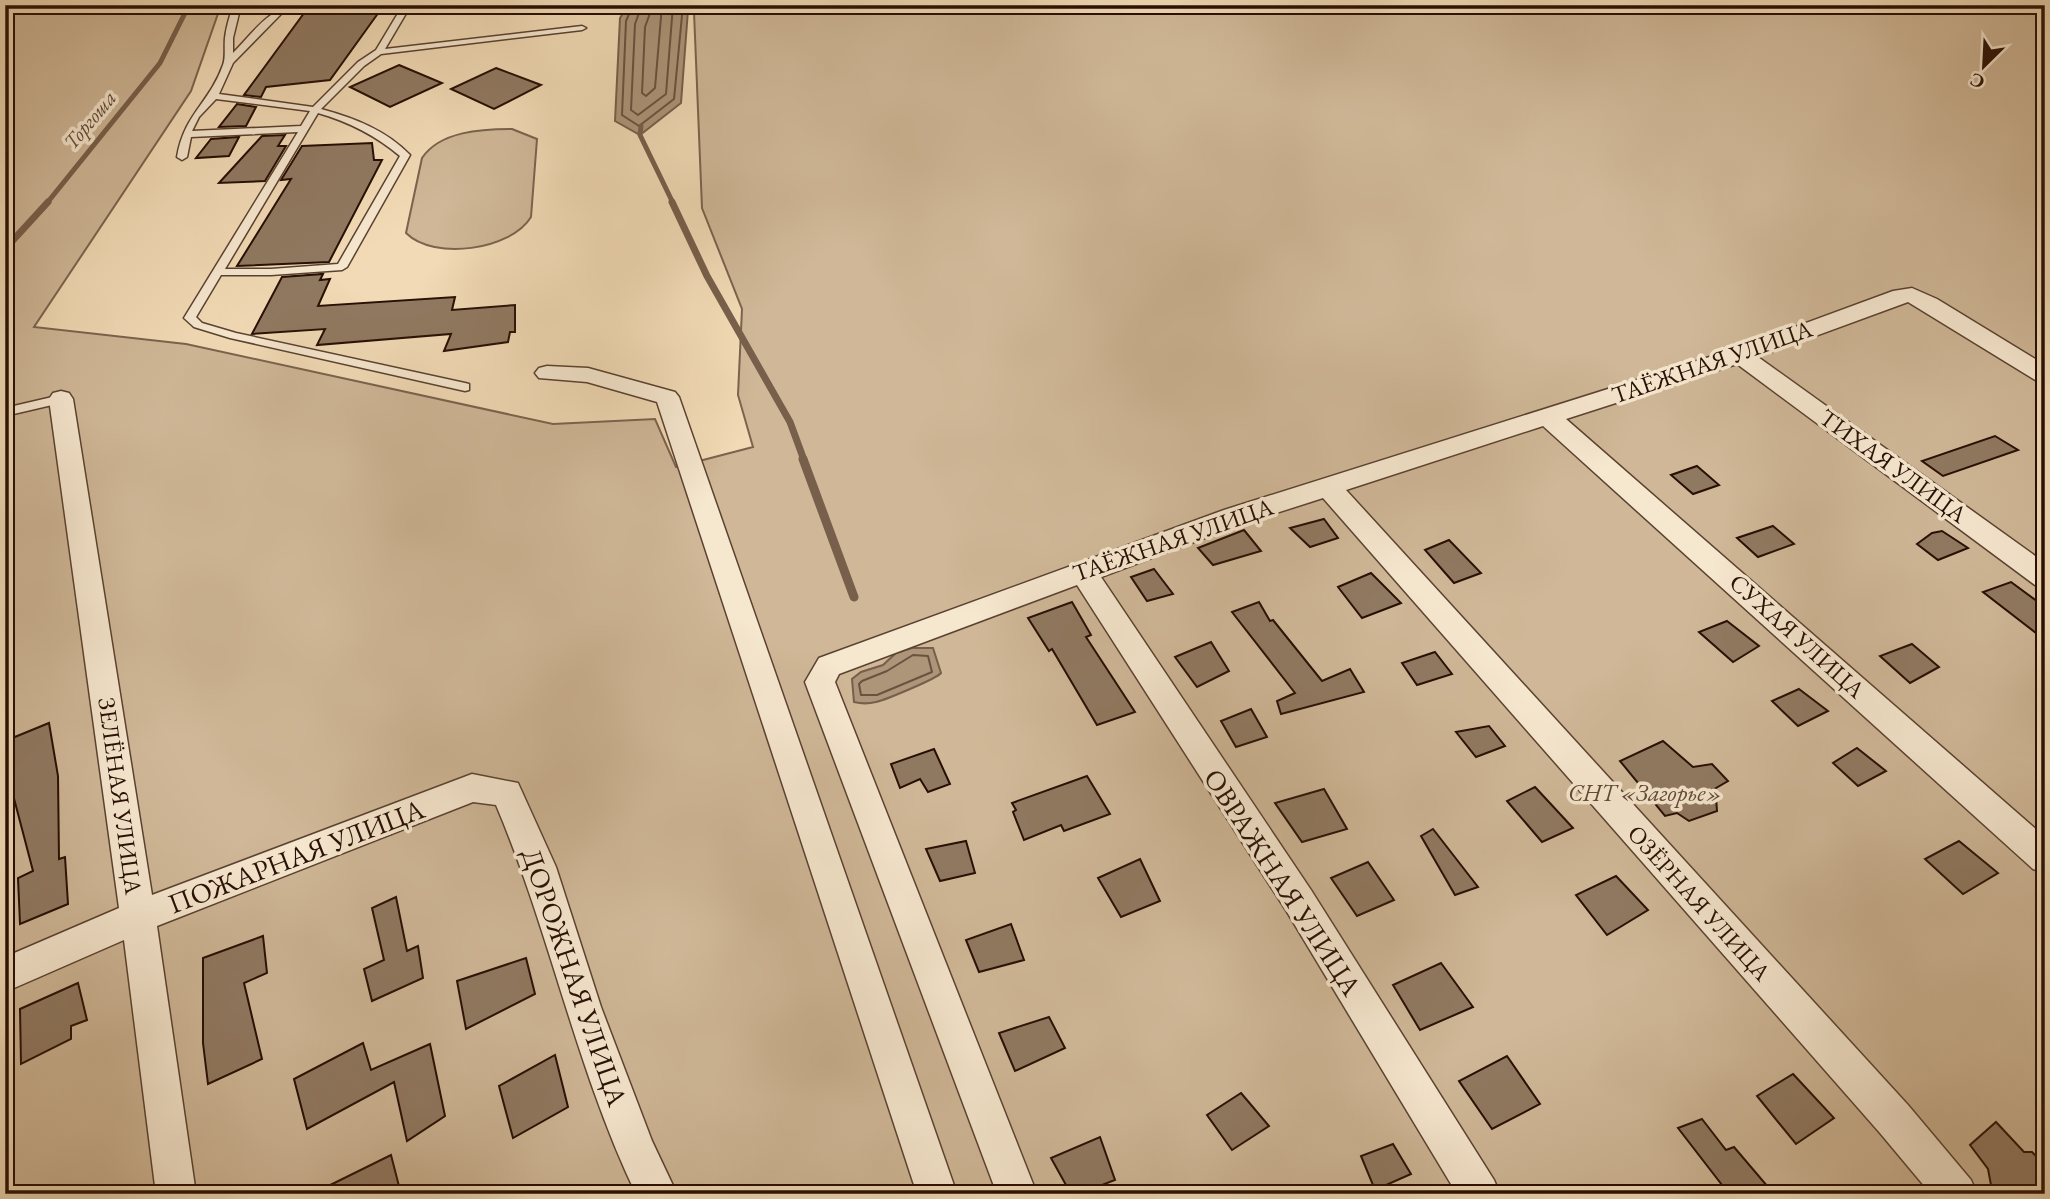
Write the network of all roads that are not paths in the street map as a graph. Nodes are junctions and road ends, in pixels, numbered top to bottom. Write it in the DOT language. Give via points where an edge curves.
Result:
graph roads {
  1 [pos="237,5"];
  2 [pos="298,5"];
  3 [pos="407,5"];
  4 [pos="582,28"];
  5 [pos="379,52"];
  6 [pos="229,62"];
  7 [pos="214,96"];
  8 [pos="317,108"];
  9 [pos="304,129"];
  10 [pos="185,134"];
  11 [pos="182,157"];
  12 [pos="218,272"];
  13 [pos="1740,355"];
  14 [pos="547,373"];
  15 [pos="2045,376"];
  16 [pos="465,387"];
  17 [pos="61,399"];
  18 [pos="5,412"];
  19 [pos="1547,416"];
  20 [pos="1328,486"];
  21 [pos="1083,572"];
  22 [pos="2045,578"];
  23 [pos="472,788"];
  24 [pos="2045,858"];
  25 [pos="138,917"];
  26 [pos="5,975"];
  27 [pos="176,1194"];
  28 [pos="657,1194"];
  29 [pos="937,1194"];
  30 [pos="1017,1194"];
  31 [pos="1480,1194"];
  32 [pos="1956,1194"];
  1 -- 6 [label="lane"];
  2 -- 6 [label="lane" via="279,11"];
  3 -- 5 [label="lane"];
  4 -- 5 [label="lane"];
  5 -- 8 [label="lane"];
  6 -- 7 [label="lane"];
  7 -- 8 [label="lane"];
  7 -- 10 [label="lane" via="200,108"];
  8 -- 9 [label="lane"];
  8 -- 12 [label="lane" via="345,117 405,155 342,267"];
  9 -- 10 [label="lane"];
  9 -- 12 [label="lane"];
  10 -- 11 [label="lane"];
  12 -- 16 [label="lane" via="190,318 198,325"];
  13 -- 15 [label="street, ТАЁЖНАЯ УЛИЦА" via="1912,295"];
  13 -- 19 [label="street, ТАЁЖНАЯ УЛИЦА"];
  13 -- 22 [label="street, ТИХАЯ УЛИЦА"];
  14 -- 29 [label="street" via="588,375 667,397"];
  17 -- 18 [label="lane"];
  17 -- 25 [label="street, ЗЕЛЁНАЯ УЛИЦА"];
  19 -- 20 [label="street, ТАЁЖНАЯ УЛИЦА"];
  19 -- 24 [label="street, СУХАЯ УЛИЦА"];
  20 -- 21 [label="street, ТАЁЖНАЯ УЛИЦА"];
  20 -- 32 [label="street, ОЗЁРНАЯ УЛИЦА"];
  21 -- 30 [label="street, ТАЁЖНАЯ УЛИЦА" via="828,666 820,682"];
  21 -- 31 [label="street, ОВРАЖНАЯ УЛИЦА" via="1298,901"];
  23 -- 25 [label="street, ПОЖАРНАЯ УЛИЦА"];
  23 -- 28 [label="street, ДОРОЖНАЯ УЛИЦА" via="506,793 539,867 583,1007 636,1151"];
  25 -- 26 [label="street, ПОЖАРНАЯ УЛИЦА"];
  25 -- 27 [label="street, ЗЕЛЁНАЯ УЛИЦА"];
}
